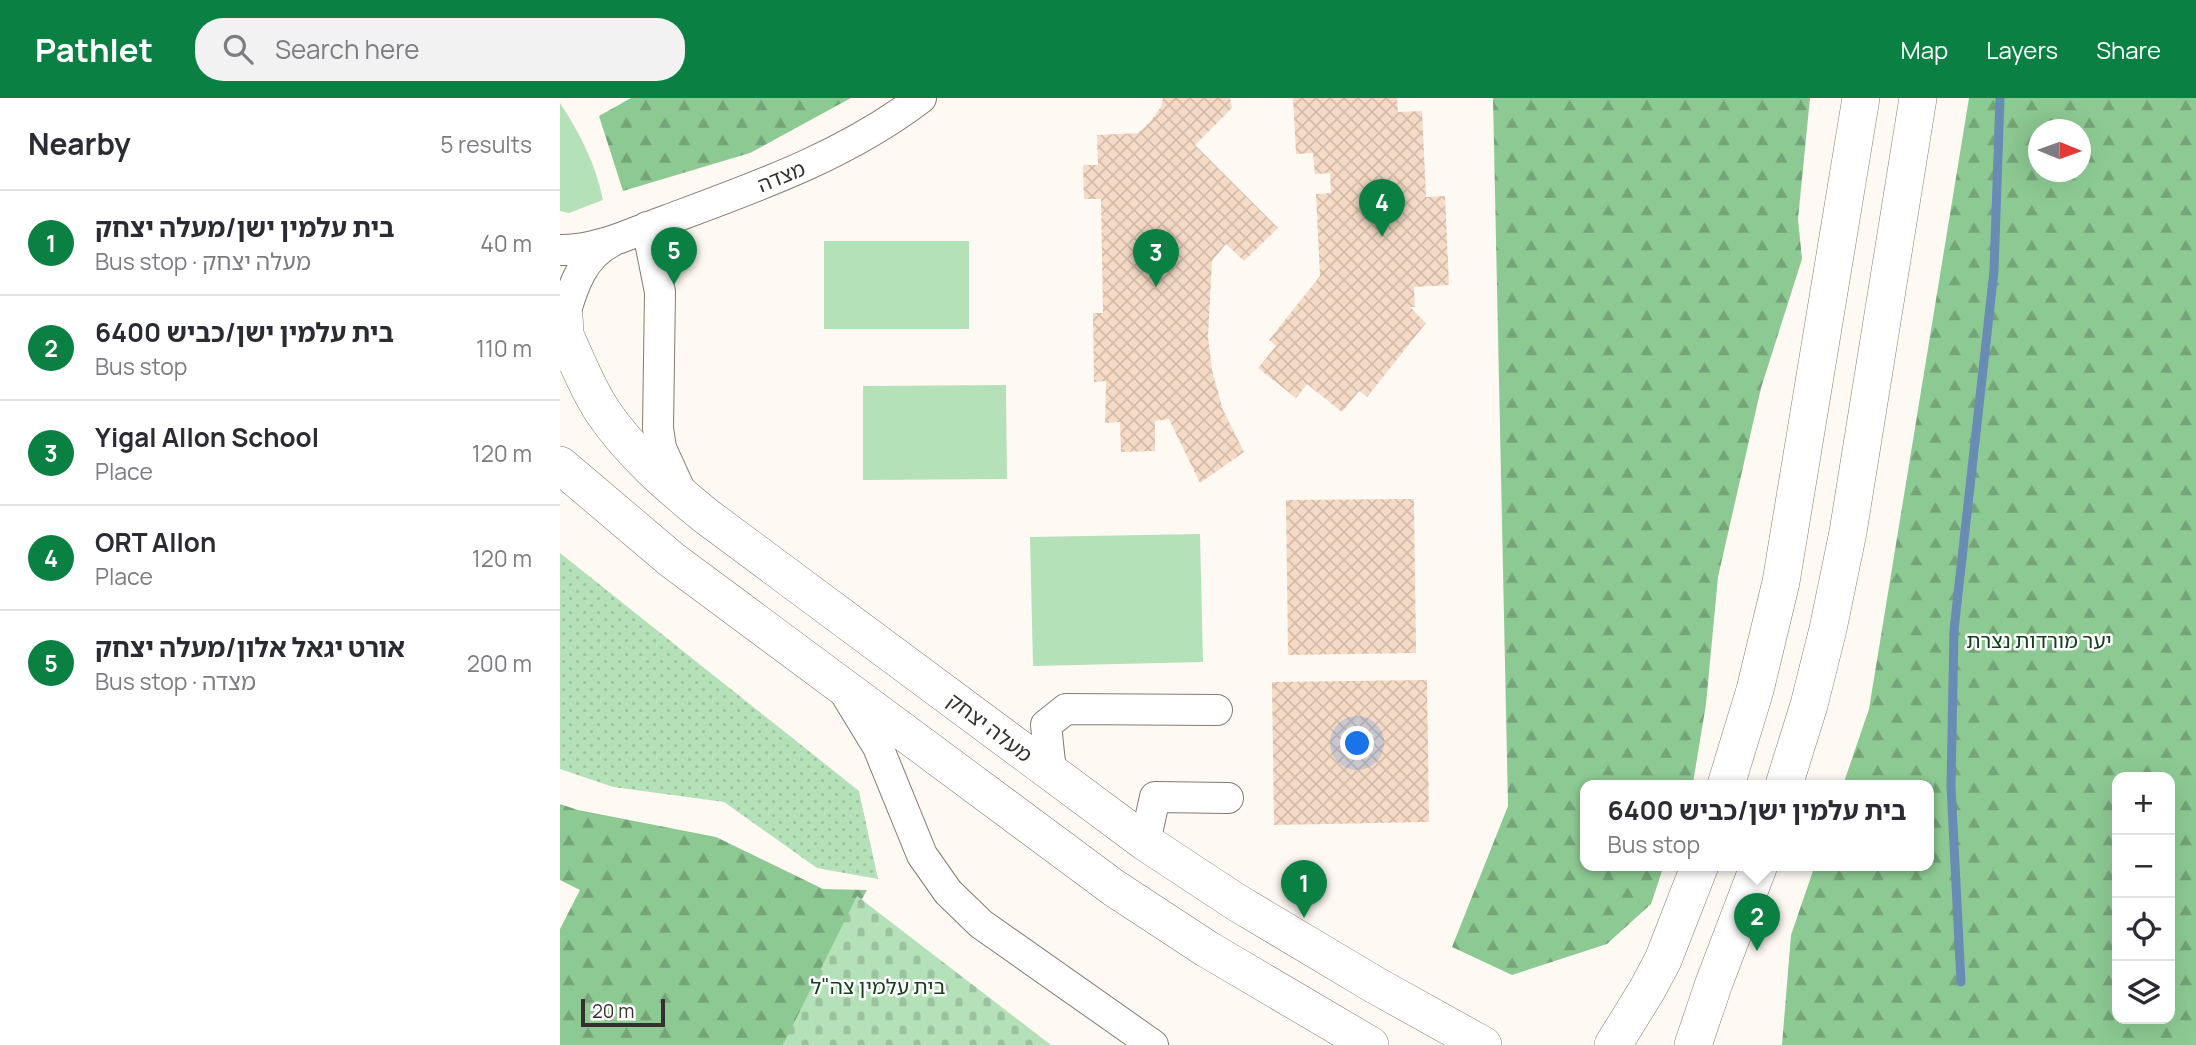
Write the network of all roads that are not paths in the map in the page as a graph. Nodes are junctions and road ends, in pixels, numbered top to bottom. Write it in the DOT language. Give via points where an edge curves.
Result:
graph roads {
  1 [pos="921,98"];
  2 [pos="1861,98"];
  3 [pos="1919,98"];
  4 [pos="639,230"];
  5 [pos="560,250"];
  6 [pos="563,325"];
  7 [pos="560,465"];
  8 [pos="684,499"];
  9 [pos="840,684"];
  10 [pos="1217,710"];
  11 [pos="1051,772"];
  12 [pos="1728,780"];
  13 [pos="1786,780"];
  14 [pos="1228,798"];
  15 [pos="1145,842"];
  16 [pos="1698,871"];
  17 [pos="1757,871"];
  18 [pos="1153,1045"];
  19 [pos="1370,1045"];
  20 [pos="1483,1045"];
  21 [pos="1613,1045"];
  22 [pos="1693,1045"];
  1 -- 4 [label="street, מצדה" via="892,121 798,171"];
  2 -- 12 [label="main road" via="1781,582"];
  3 -- 13 [label="main road" via="1848,531 1809,705"];
  4 -- 5 [label="street, מצדה" via="584,248"];
  4 -- 6 [label="street, מצדה" via="599,248 585,264 573,286"];
  4 -- 8 [label="street" via="660,292 661,448"];
  6 -- 8 [label="main road, מעלה יצחק" via="603,412 628,445"];
  7 -- 9 [label="main road" via="672,560"];
  8 -- 11 [label="main road, מעלה יצחק"];
  9 -- 18 [label="street" via="878,747 922,855 948,892 981,924"];
  9 -- 19 [label="main road" via="1114,888"];
  10 -- 11 [label="street" via="1066,709 1046,725"];
  11 -- 15 [label="main road, מעלה יצחק"];
  14 -- 15 [label="street" via="1155,797"];
  15 -- 20 [label="main road, מעלה יצחק" via="1236,902"];
  16 -- 21 [label="main road" via="1662,960"];
  17 -- 22 [label="main road"];
}
